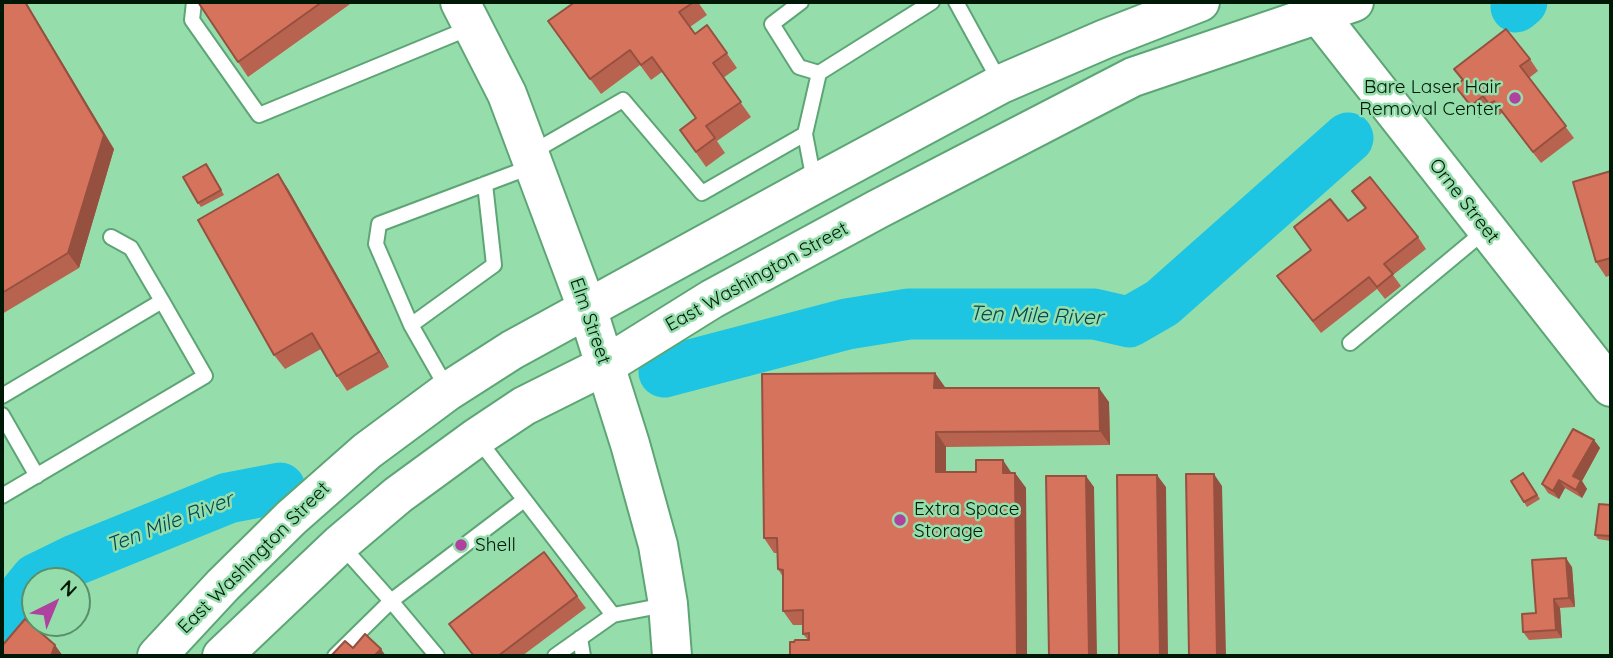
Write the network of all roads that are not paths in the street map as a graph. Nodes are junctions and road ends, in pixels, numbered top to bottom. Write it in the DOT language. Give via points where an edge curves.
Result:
graph roads {
  1 [pos="194,2"];
  2 [pos="802,2"];
  3 [pos="932,2"];
  4 [pos="956,2"];
  5 [pos="1200,2"];
  6 [pos="1354,2"];
  7 [pos="466,14"];
  8 [pos="1318,14"];
  9 [pos="820,73"];
  10 [pos="1001,84"];
  11 [pos="805,134"];
  12 [pos="532,160"];
  13 [pos="485,184"];
  14 [pos="815,184"];
  15 [pos="1487,230"];
  16 [pos="111,237"];
  17 [pos="162,301"];
  18 [pos="587,307"];
  19 [pos="411,325"];
  20 [pos="1350,343"];
  21 [pos="606,365"];
  22 [pos="1611,387"];
  23 [pos="448,391"];
  24 [pos="2,396"];
  25 [pos="2,415"];
  26 [pos="476,438"];
  27 [pos="37,476"];
  28 [pos="2,496"];
  29 [pos="524,500"];
  30 [pos="340,544"];
  31 [pos="391,601"];
  32 [pos="668,604"];
  33 [pos="612,615"];
  34 [pos="580,638"];
  35 [pos="157,656"];
  36 [pos="222,656"];
  37 [pos="335,656"];
  38 [pos="437,656"];
  39 [pos="555,656"];
  40 [pos="583,656"];
  41 [pos="672,656"];
  1 -- 7 [label="lane" via="192,20 258,115"];
  2 -- 9 [label="lane" via="772,24 799,67"];
  3 -- 9 [label="lane"];
  4 -- 10 [label="lane"];
  5 -- 10 [label="main road, East Washington Street"];
  6 -- 8 [label="main road, East Washington Street"];
  7 -- 12 [label="main road, Elm Street" via="507,94"];
  8 -- 15 [label="main road, Orne Street"];
  8 -- 21 [label="main road, East Washington Street" via="1133,77 712,299"];
  9 -- 11 [label="lane"];
  10 -- 14 [label="main road, East Washington Street"];
  11 -- 12 [label="lane" via="702,193 622,100"];
  11 -- 14 [label="lane"];
  12 -- 13 [label="lane"];
  12 -- 18 [label="main road, Elm Street"];
  13 -- 19 [label="lane" via="494,265"];
  13 -- 19 [label="lane" via="379,224 376,244"];
  14 -- 18 [label="main road, East Washington Street"];
  15 -- 20 [label="lane"];
  15 -- 22 [label="main road, Orne Street"];
  16 -- 17 [label="lane" via="131,248"];
  17 -- 24 [label="lane"];
  17 -- 27 [label="lane" via="205,376"];
  18 -- 21 [label="main road, Elm Street"];
  18 -- 23 [label="main road, East Washington Street"];
  19 -- 23 [label="lane"];
  21 -- 26 [label="main road, East Washington Street" via="524,406"];
  21 -- 32 [label="main road, Elm Street" via="658,545"];
  23 -- 35 [label="main road, East Washington Street" via="366,451 312,499"];
  25 -- 27 [label="lane"];
  26 -- 29 [label="lane"];
  26 -- 30 [label="main road, East Washington Street"];
  27 -- 28 [label="lane"];
  29 -- 31 [label="lane"];
  29 -- 33 [label="lane"];
  30 -- 31 [label="lane"];
  30 -- 36 [label="main road, East Washington Street"];
  31 -- 37 [label="lane"];
  31 -- 38 [label="lane"];
  32 -- 33 [label="lane"];
  32 -- 41 [label="main road, Elm Street"];
  33 -- 34 [label="lane"];
  34 -- 39 [label="lane"];
  34 -- 40 [label="lane"];
}
